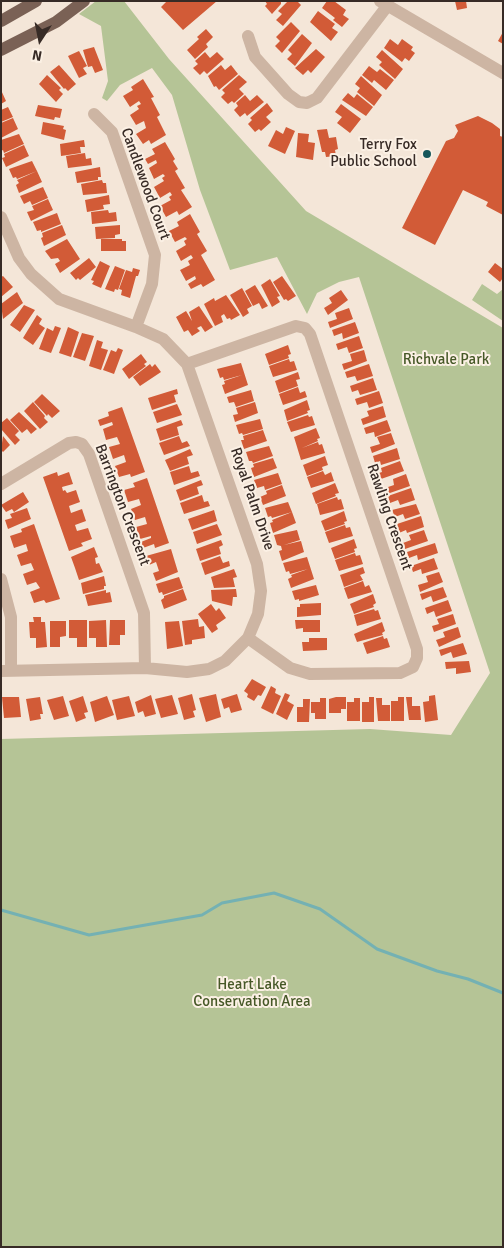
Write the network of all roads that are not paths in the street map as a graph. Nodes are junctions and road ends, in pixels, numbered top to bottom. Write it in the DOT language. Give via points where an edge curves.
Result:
graph roads {
  1 [pos="36,1"];
  2 [pos="84,1"];
  3 [pos="384,3"];
  4 [pos="1,21"];
  5 [pos="248,36"];
  6 [pos="1,50"];
  7 [pos="503,73"];
  8 [pos="94,114"];
  9 [pos="1,217"];
  10 [pos="136,327"];
  11 [pos="188,364"];
  12 [pos="1,484"];
  13 [pos="1,579"];
  14 [pos="248,638"];
  15 [pos="145,668"];
  16 [pos="6,671"];
  1 -- 4 [label="main road"];
  2 -- 6 [label="main road" via="56,22"];
  3 -- 5 [label="street" via="317,98 308,103 299,102 288,94 255,57"];
  3 -- 7 [label="street"];
  8 -- 10 [label="street, Candlewood Court" via="112,132 155,255 152,284"];
  9 -- 10 [label="street, Royal Palm Drive" via="18,258 59,299"];
  10 -- 11 [label="street, Royal Palm Drive" via="163,339"];
  11 -- 14 [label="street, Royal Palm Drive" via="260,576 260,604"];
  11 -- 14 [label="street, Rawling Crescent" via="296,326 305,328 310,334 417,648 417,658 413,667 400,673 310,674 290,668"];
  12 -- 15 [label="street, Barrington Crescent" via="65,446 76,442 82,444 144,613"];
  13 -- 16 [label="street" via="11,617"];
  14 -- 15 [label="street, Royal Palm Drive" via="225,661 208,669 186,672"];
  15 -- 16 [label="street, Royal Palm Drive"];
}
